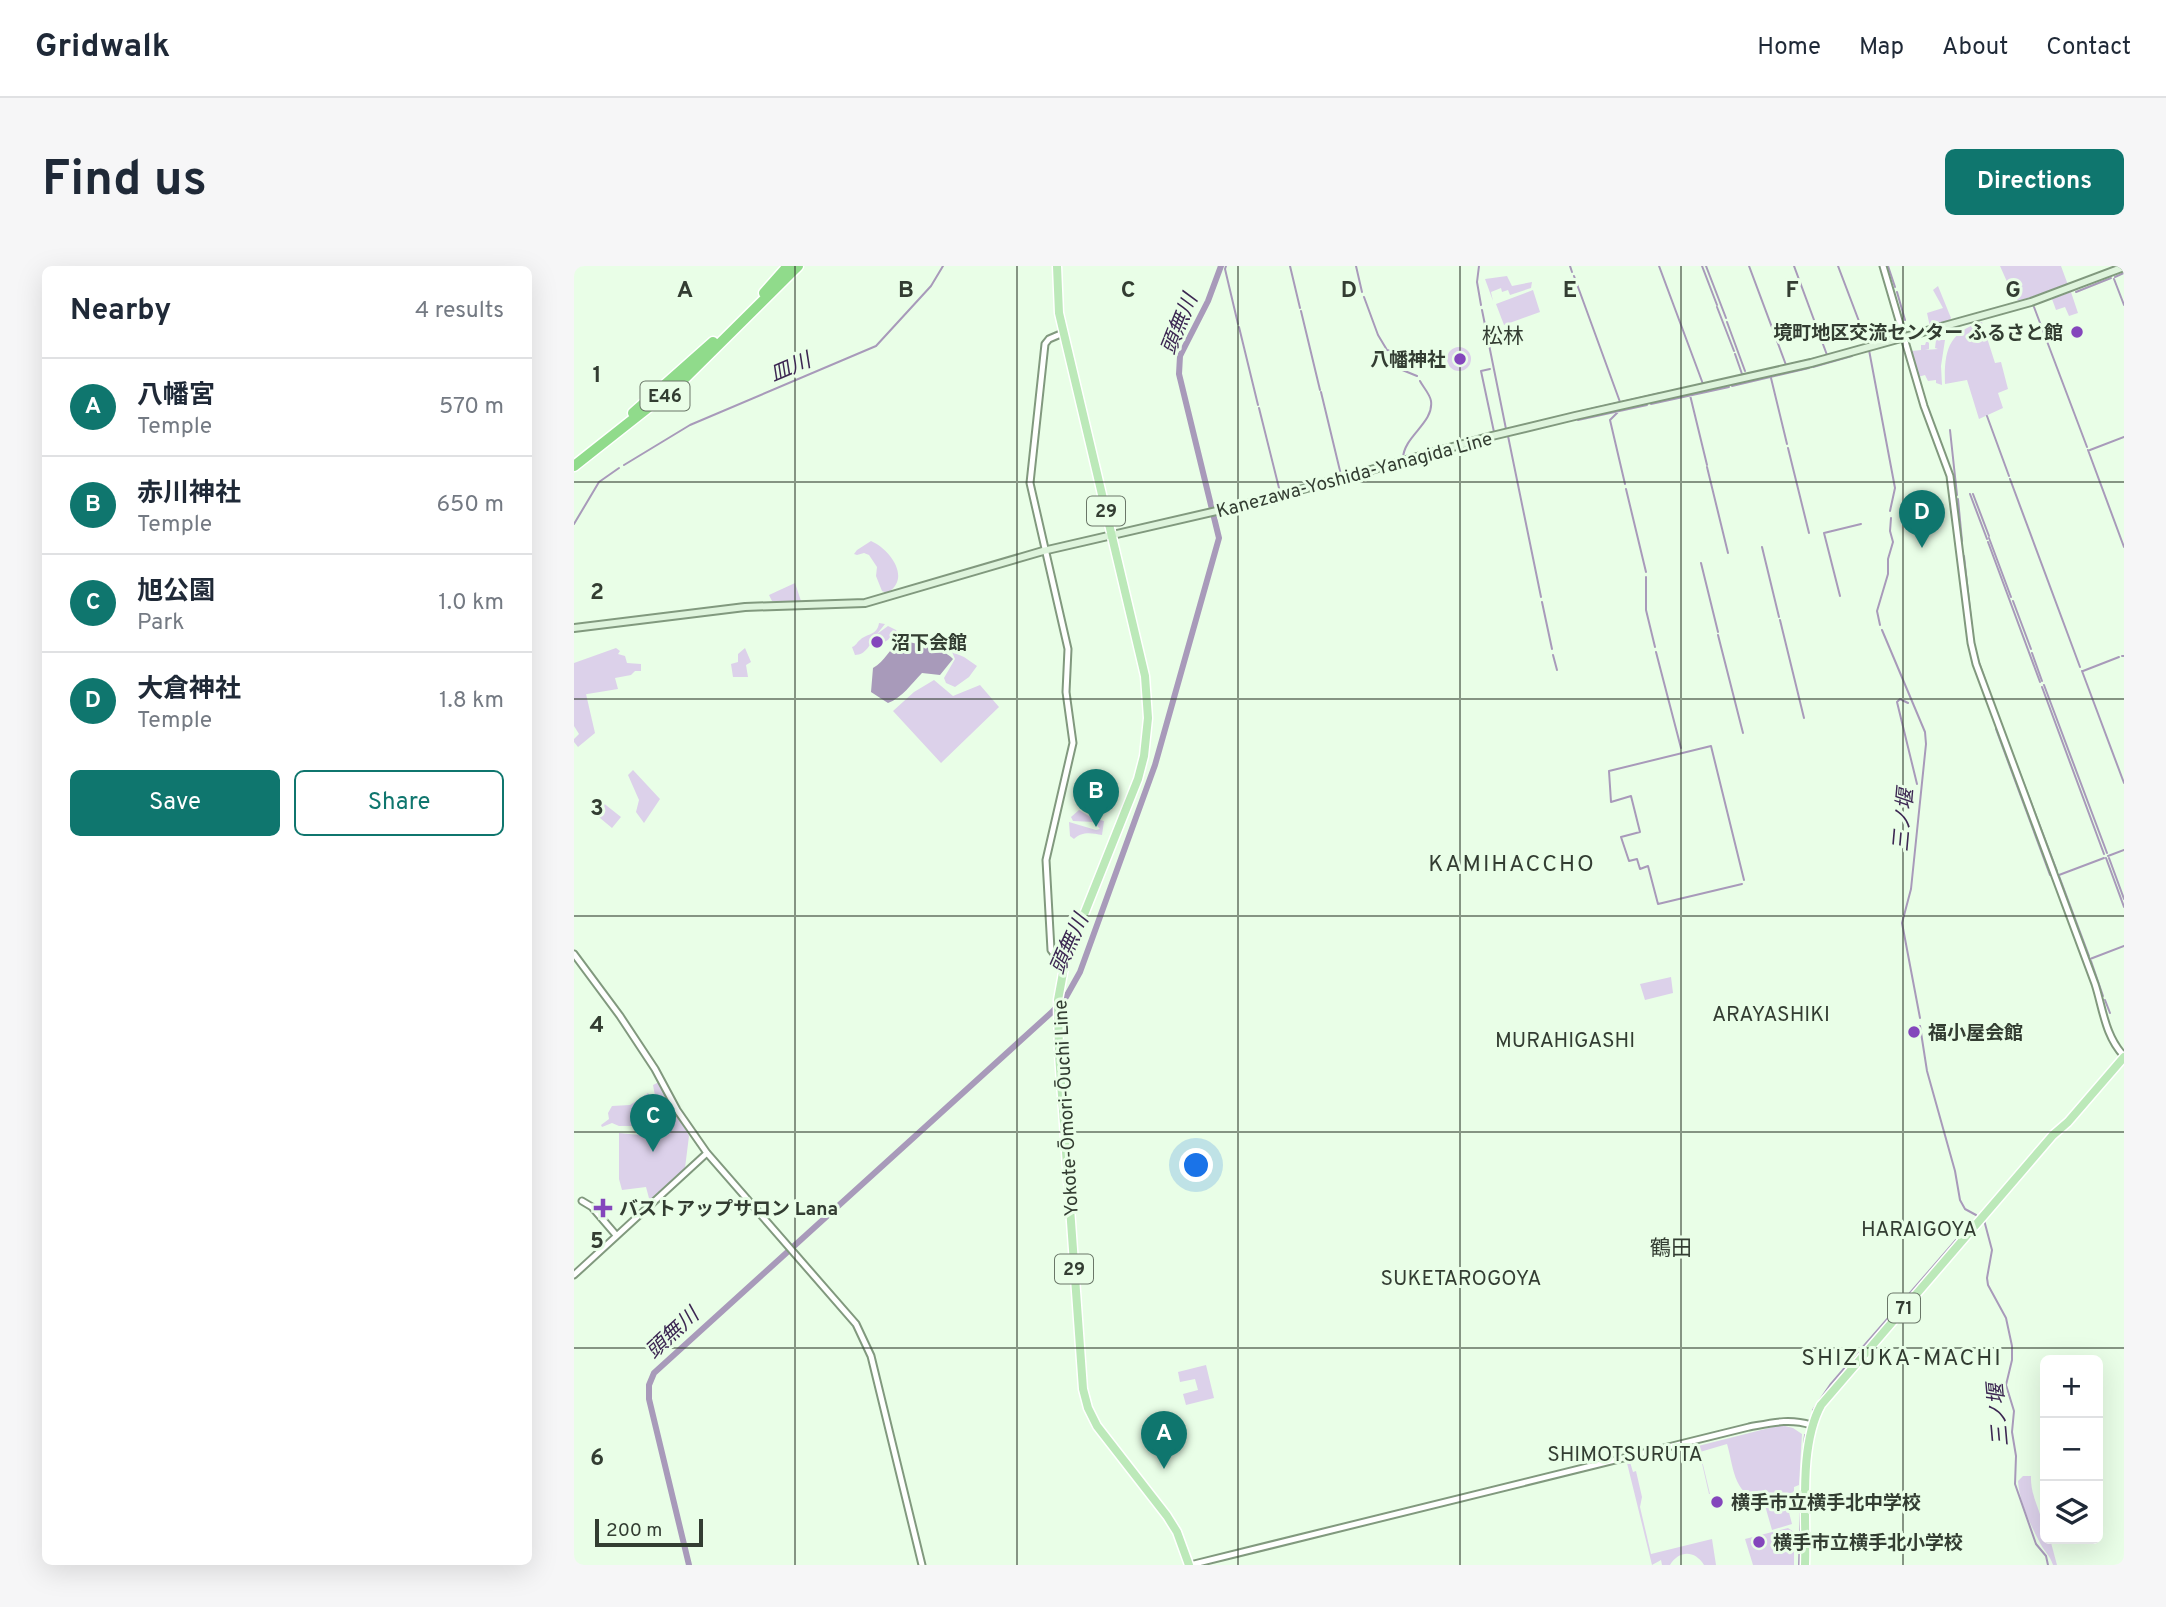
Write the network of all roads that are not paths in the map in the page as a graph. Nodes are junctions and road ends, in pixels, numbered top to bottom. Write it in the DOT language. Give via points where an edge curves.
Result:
graph roads {
  1 [pos="781,266"];
  2 [pos="788,266"];
  3 [pos="798,266"];
  4 [pos="1057,266"];
  5 [pos="1883,266"];
  6 [pos="2124,267"];
  7 [pos="764,292"];
  8 [pos="1063,333"];
  9 [pos="1906,337"];
  10 [pos="574,458"];
  11 [pos="574,466"];
  12 [pos="1112,535"];
  13 [pos="1044,551"];
  14 [pos="574,628"];
  15 [pos="574,954"];
  16 [pos="1065,961"];
  17 [pos="2124,1057"];
  18 [pos="707,1153"];
  19 [pos="582,1201"];
  20 [pos="616,1235"];
  21 [pos="574,1275"];
  22 [pos="1811,1425"];
  23 [pos="922,1565"];
  24 [pos="1189,1565"];
  25 [pos="1805,1565"];
  1 -- 7 [label="highway"];
  2 -- 7 [label="highway, E46"];
  3 -- 11 [label="highway, E46" via="684,380"];
  4 -- 8 [label="main road, Yokote-Ōmori-Ōuchi Line / 29"];
  5 -- 9 [label="street"];
  6 -- 9 [label="main road, Kanezawa-Yoshida-Yanagida Line" via="2031,302"];
  7 -- 10 [label="highway, E46" via="679,374"];
  8 -- 12 [label="main road, Yokote-Ōmori-Ōuchi Line / 29"];
  8 -- 13 [label="street" via="1045,344 1030,473"];
  9 -- 12 [label="main road, Kanezawa-Yoshida-Yanagida Line"];
  9 -- 17 [label="street" via="1924,406 1950,476 1976,664 2095,984 2108,1032"];
  12 -- 13 [label="main road, Kanezawa-Yoshida-Yanagida Line"];
  12 -- 16 [label="main road, Yokote-Ōmori-Ōuchi Line / 29" via="1145,676 1147,736 1127,810"];
  13 -- 14 [label="main road, Kanezawa-Yoshida-Yanagida Line" via="865,603 765,605"];
  13 -- 16 [label="street" via="1068,649 1066,692 1073,743 1045,874 1051,950"];
  15 -- 18 [label="street" via="620,1016"];
  16 -- 24 [label="main road, Yokote-Ōmori-Ōuchi Line / 29" via="1057,1019 1086,1402 1108,1442 1173,1525"];
  17 -- 22 [label="main road, 71" via="1840,1381"];
  18 -- 20 [label="street"];
  18 -- 23 [label="street" via="864,1338"];
  19 -- 20 [label="street"];
  20 -- 21 [label="street"];
  22 -- 24 [label="street" via="1785,1420 1742,1429"];
  22 -- 25 [label="main road, 71"];
}
